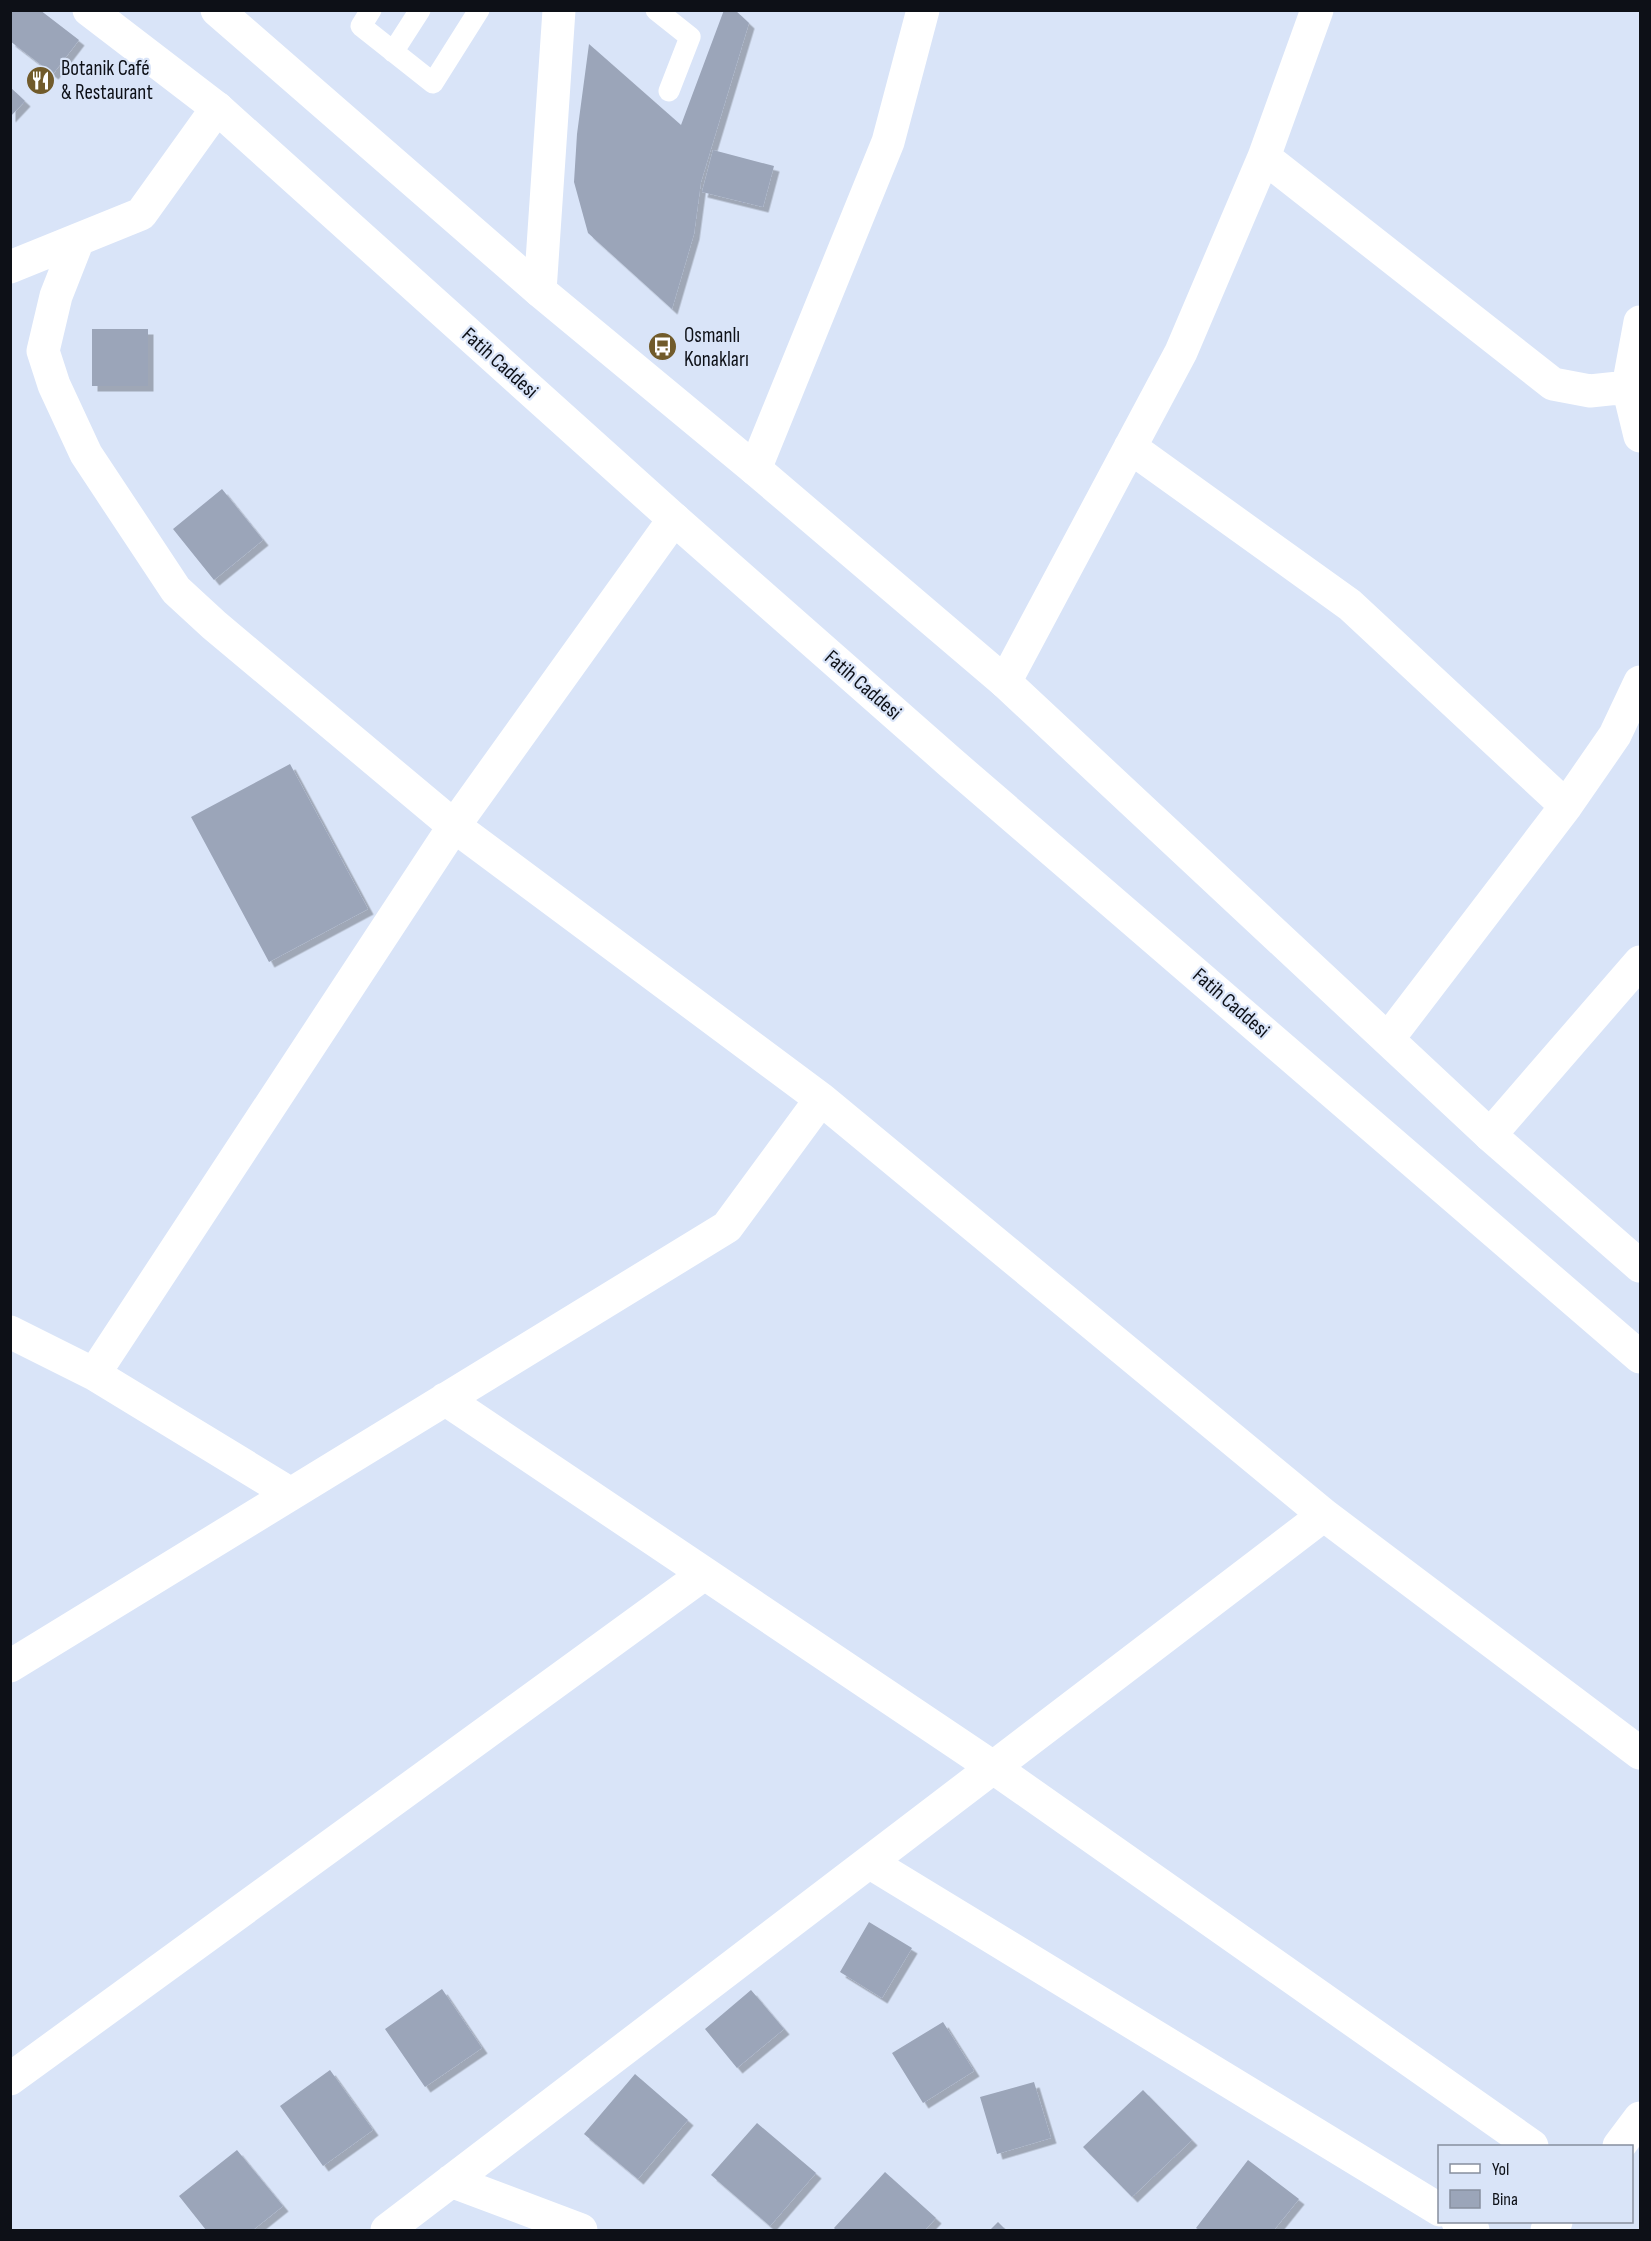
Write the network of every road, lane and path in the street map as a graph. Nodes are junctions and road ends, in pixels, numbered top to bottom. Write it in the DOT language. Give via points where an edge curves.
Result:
graph roads {
  1 [pos="89,10"];
  2 [pos="217,10"];
  3 [pos="371,10"];
  4 [pos="420,10"];
  5 [pos="479,10"];
  6 [pos="559,10"];
  7 [pos="656,10"];
  8 [pos="923,10"];
  9 [pos="1317,10"];
  10 [pos="393,52"];
  11 [pos="669,91"];
  12 [pos="217,108"];
  13 [pos="1264,157"];
  14 [pos="78,240"];
  15 [pos="10,267"];
  16 [pos="540,291"];
  17 [pos="1639,329"];
  18 [pos="1628,387"];
  19 [pos="1641,436"];
  20 [pos="1130,447"];
  21 [pos="755,469"];
  22 [pos="674,519"];
  23 [pos="1005,682"];
  24 [pos="1641,682"];
  25 [pos="1566,806"];
  26 [pos="454,826"];
  27 [pos="1641,962"];
  28 [pos="1388,1039"];
  29 [pos="820,1099"];
  30 [pos="1490,1135"];
  31 [pos="1641,1266"];
  32 [pos="10,1332"];
  33 [pos="1641,1357"];
  34 [pos="94,1374"];
  35 [pos="445,1399"];
  36 [pos="291,1494"];
  37 [pos="1324,1515"];
  38 [pos="704,1574"];
  39 [pos="10,1666"];
  40 [pos="1641,1753"];
  41 [pos="994,1768"];
  42 [pos="869,1862"];
  43 [pos="10,2079"];
  44 [pos="1641,2118"];
  45 [pos="1531,2145"];
  46 [pos="1620,2145"];
  47 [pos="452,2181"];
  48 [pos="1438,2209"];
  49 [pos="387,2230"];
  50 [pos="581,2230"];
  1 -- 12 [label="street, Fatih Caddesi"];
  2 -- 16 [label="street"];
  3 -- 10 [label="lane" via="361,26"];
  4 -- 10 [label="lane"];
  5 -- 10 [label="lane" via="432,83"];
  6 -- 16 [label="street"];
  7 -- 11 [label="lane" via="690,37"];
  8 -- 21 [label="street" via="888,142"];
  9 -- 13 [label="street"];
  12 -- 14 [label="street" via="141,214"];
  12 -- 22 [label="street, Fatih Caddesi"];
  13 -- 18 [label="street" via="1553,384 1590,391"];
  13 -- 20 [label="street" via="1181,352"];
  14 -- 15 [label="street"];
  14 -- 26 [label="street" via="56,296 43,351 54,386 86,453 176,590 222,633"];
  16 -- 21 [label="street"];
  17 -- 18 [label="street"];
  18 -- 19 [label="street"];
  20 -- 23 [label="street"];
  20 -- 25 [label="street" via="1350,605"];
  21 -- 23 [label="street"];
  22 -- 26 [label="street"];
  22 -- 33 [label="street, Fatih Caddesi"];
  23 -- 28 [label="street"];
  24 -- 25 [label="street" via="1615,735"];
  25 -- 28 [label="street"];
  26 -- 29 [label="street"];
  26 -- 34 [label="street"];
  27 -- 30 [label="street"];
  28 -- 30 [label="street"];
  29 -- 35 [label="street" via="727,1227"];
  29 -- 37 [label="street"];
  30 -- 31 [label="street"];
  32 -- 34 [label="street"];
  34 -- 36 [label="street"];
  35 -- 36 [label="street"];
  35 -- 38 [label="street"];
  36 -- 39 [label="street"];
  37 -- 40 [label="street"];
  37 -- 41 [label="street"];
  38 -- 41 [label="street"];
  38 -- 43 [label="street"];
  41 -- 42 [label="street"];
  41 -- 45 [label="street"];
  42 -- 47 [label="street"];
  42 -- 48 [label="street"];
  44 -- 46 [label="street"];
  47 -- 49 [label="street"];
  47 -- 50 [label="street"];
}
